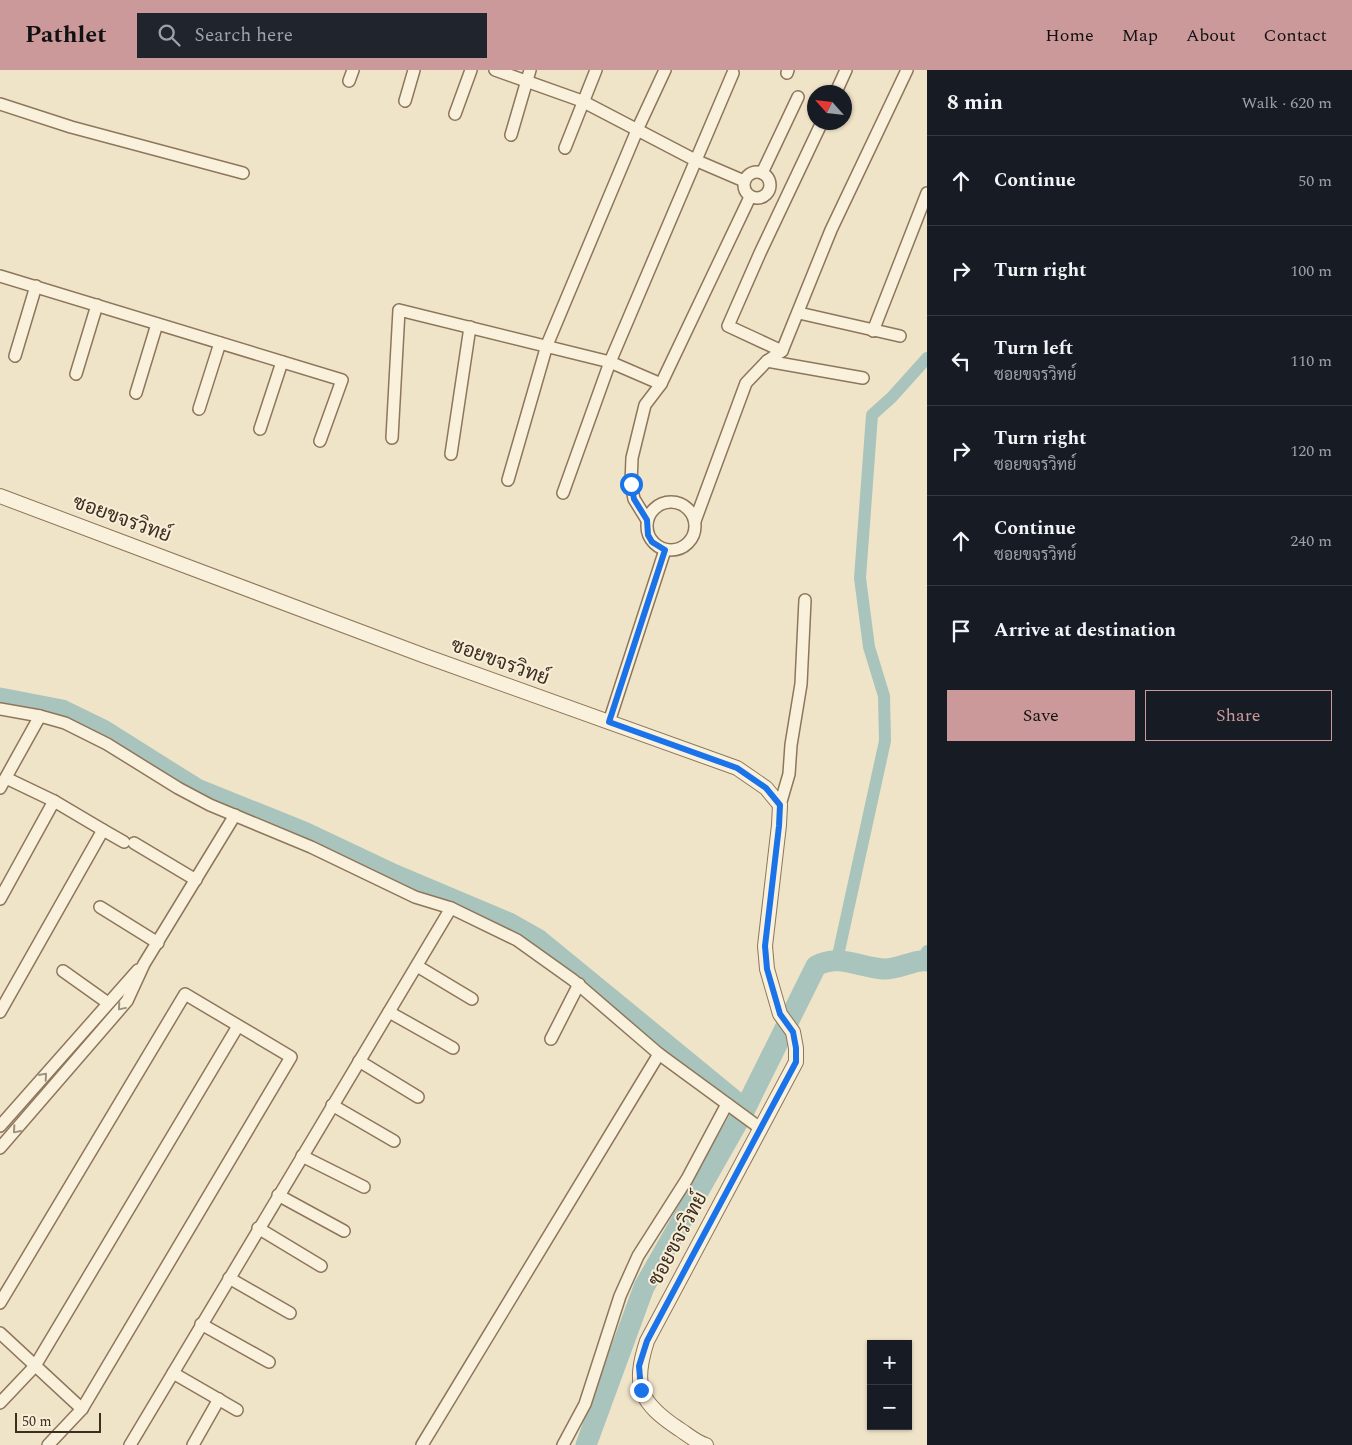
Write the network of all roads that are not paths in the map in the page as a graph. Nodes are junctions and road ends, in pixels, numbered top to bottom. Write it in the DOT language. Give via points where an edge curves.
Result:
graph roads {
  1 [pos="414,70"];
  2 [pos="471,70"];
  3 [pos="495,70"];
  4 [pos="530,70"];
  5 [pos="596,70"];
  6 [pos="665,70"];
  7 [pos="846,70"];
  8 [pos="907,70"];
  9 [pos="733,73"];
  10 [pos="526,82"];
  11 [pos="839,85"];
  12 [pos="798,96"];
  13 [pos="405,101"];
  14 [pos="582,101"];
  15 [pos="0,104"];
  16 [pos="455,114"];
  17 [pos="638,128"];
  18 [pos="818,130"];
  19 [pos="511,135"];
  20 [pos="565,148"];
  21 [pos="695,160"];
  22 [pos="762,173"];
  23 [pos="243,174"];
  24 [pos="744,181"];
  25 [pos="927,193"];
  26 [pos="750,197"];
  27 [pos="0,276"];
  28 [pos="36,286"];
  29 [pos="97,306"];
  30 [pos="799,313"];
  31 [pos="157,324"];
  32 [pos="470,327"];
  33 [pos="873,331"];
  34 [pos="900,336"];
  35 [pos="220,343"];
  36 [pos="547,345"];
  37 [pos="782,351"];
  38 [pos="15,356"];
  39 [pos="767,361"];
  40 [pos="282,362"];
  41 [pos="610,362"];
  42 [pos="76,374"];
  43 [pos="863,378"];
  44 [pos="661,384"];
  45 [pos="136,393"];
  46 [pos="199,409"];
  47 [pos="260,429"];
  48 [pos="392,438"];
  49 [pos="320,441"];
  50 [pos="451,454"];
  51 [pos="508,480"];
  52 [pos="563,493"];
  53 [pos="0,496"];
  54 [pos="647,520"];
  55 [pos="695,521"];
  56 [pos="665,550"];
  57 [pos="805,600"];
  58 [pos="0,709"];
  59 [pos="40,716"];
  60 [pos="609,722"];
  61 [pos="6,778"];
  62 [pos="0,788"];
  63 [pos="54,801"];
  64 [pos="780,805"];
  65 [pos="235,815"];
  66 [pos="103,830"];
  67 [pos="196,880"];
  68 [pos="0,898"];
  69 [pos="100,907"];
  70 [pos="452,908"];
  71 [pos="158,943"];
  72 [pos="144,964"];
  73 [pos="417,966"];
  74 [pos="63,971"];
  75 [pos="579,984"];
  76 [pos="472,999"];
  77 [pos="108,1003"];
  78 [pos="0,1012"];
  79 [pos="389,1012"];
  80 [pos="238,1026"];
  81 [pos="551,1039"];
  82 [pos="453,1048"];
  83 [pos="660,1054"];
  84 [pos="359,1061"];
  85 [pos="418,1097"];
  86 [pos="332,1104"];
  87 [pos="727,1104"];
  88 [pos="756,1125"];
  89 [pos="0,1126"];
  90 [pos="394,1141"];
  91 [pos="0,1148"];
  92 [pos="302,1156"];
  93 [pos="364,1187"];
  94 [pos="278,1196"];
  95 [pos="258,1228"];
  96 [pos="344,1231"];
  97 [pos="320,1266"];
  98 [pos="229,1278"];
  99 [pos="0,1303"];
  100 [pos="290,1313"];
  101 [pos="201,1324"];
  102 [pos="0,1333"];
  103 [pos="269,1362"];
  104 [pos="35,1366"];
  105 [pos="173,1373"];
  106 [pos="220,1399"];
  107 [pos="0,1403"];
  108 [pos="82,1409"];
  109 [pos="237,1410"];
  110 [pos="48,1445"];
  111 [pos="130,1445"];
  112 [pos="193,1445"];
  113 [pos="422,1445"];
  114 [pos="563,1445"];
  115 [pos="706,1445"];
  1 -- 13 [label="street"];
  2 -- 16 [label="street"];
  3 -- 10 [label="street"];
  4 -- 10 [label="street"];
  5 -- 14 [label="street"];
  6 -- 17 [label="street"];
  7 -- 11 [label="street"];
  8 -- 30 [label="street" via="831,230"];
  9 -- 21 [label="street"];
  10 -- 14 [label="street"];
  10 -- 19 [label="street"];
  12 -- 22 [label="street"];
  14 -- 17 [label="street"];
  14 -- 20 [label="street"];
  15 -- 23 [label="street"];
  17 -- 21 [label="street"];
  17 -- 36 [label="street"];
  18 -- 37 [label="street" via="728,326"];
  21 -- 24 [label="street"];
  21 -- 41 [label="street"];
  22 -- 24 [label="street" via="749,174"];
  22 -- 26 [label="street" via="769,178 769,191 758,199"];
  24 -- 26 [label="street" via="744,190"];
  25 -- 33 [label="street"];
  26 -- 44 [label="street"];
  27 -- 28 [label="street"];
  28 -- 29 [label="street"];
  28 -- 38 [label="street"];
  29 -- 31 [label="street"];
  29 -- 42 [label="street"];
  30 -- 33 [label="street"];
  30 -- 37 [label="street"];
  31 -- 35 [label="street"];
  31 -- 45 [label="street"];
  32 -- 36 [label="street"];
  32 -- 48 [label="street" via="399,310"];
  32 -- 50 [label="street"];
  33 -- 34 [label="street"];
  35 -- 40 [label="street"];
  35 -- 46 [label="street"];
  36 -- 41 [label="street"];
  36 -- 51 [label="street"];
  37 -- 39 [label="street"];
  39 -- 43 [label="street"];
  39 -- 55 [label="street" via="746,383"];
  40 -- 47 [label="street"];
  40 -- 49 [label="street" via="342,380"];
  41 -- 44 [label="street"];
  41 -- 52 [label="street"];
  44 -- 54 [label="street" via="645,405 630,471 634,499"];
  53 -- 60 [label="street, ซอยขจรวิทย์"];
  54 -- 55 [label="street" via="655,506 671,501 686,507"];
  54 -- 56 [label="street" via="652,542"];
  55 -- 56 [label="street" via="693,537 688,544"];
  56 -- 60 [label="street"];
  57 -- 64 [label="street" via="801,684 789,774"];
  58 -- 59 [label="street"];
  59 -- 61 [label="street"];
  59 -- 65 [label="street" via="66,724 107,744 178,788"];
  60 -- 64 [label="street, ซอยขจรวิทย์" via="737,768 766,788"];
  61 -- 62 [label="street"];
  61 -- 63 [label="street"];
  63 -- 66 [label="street"];
  63 -- 68 [label="street"];
  64 -- 88 [label="street, ซอยขจรวิทย์" via="765,946 767,969 780,1014 793,1032 796,1062"];
  65 -- 67 [label="street"];
  65 -- 70 [label="street" via="415,897"];
  66 -- 67 [label="street"];
  66 -- 78 [label="street"];
  67 -- 71 [label="street"];
  69 -- 71 [label="street"];
  70 -- 73 [label="street"];
  70 -- 75 [label="street" via="517,940"];
  71 -- 72 [label="street"];
  72 -- 77 [label="street"];
  72 -- 91 [label="street, one-way" via="127,1001"];
  73 -- 76 [label="street"];
  73 -- 79 [label="street"];
  74 -- 77 [label="street"];
  75 -- 81 [label="street"];
  75 -- 83 [label="street"];
  89 -- 77 [label="street, one-way"];
  79 -- 82 [label="street"];
  79 -- 84 [label="street"];
  80 -- 99 [label="street" via="185,994"];
  80 -- 104 [label="street"];
  80 -- 108 [label="street" via="291,1057"];
  83 -- 87 [label="street"];
  83 -- 113 [label="street"];
  84 -- 85 [label="street"];
  84 -- 86 [label="street"];
  86 -- 90 [label="street"];
  86 -- 92 [label="street"];
  87 -- 88 [label="street"];
  87 -- 114 [label="street" via="687,1179 638,1256 620,1296 585,1404"];
  88 -- 115 [label="street, ซอยขจรวิทย์" via="647,1341 639,1366 641,1390 651,1408"];
  92 -- 93 [label="street"];
  92 -- 94 [label="street"];
  94 -- 95 [label="street"];
  94 -- 96 [label="street"];
  95 -- 97 [label="street"];
  95 -- 98 [label="street"];
  98 -- 100 [label="street"];
  98 -- 101 [label="street"];
  101 -- 103 [label="street"];
  101 -- 105 [label="street"];
  102 -- 104 [label="street"];
  104 -- 107 [label="street"];
  104 -- 108 [label="street"];
  105 -- 106 [label="street"];
  105 -- 111 [label="street"];
  106 -- 109 [label="street"];
  106 -- 112 [label="street"];
  108 -- 110 [label="street"];
}
